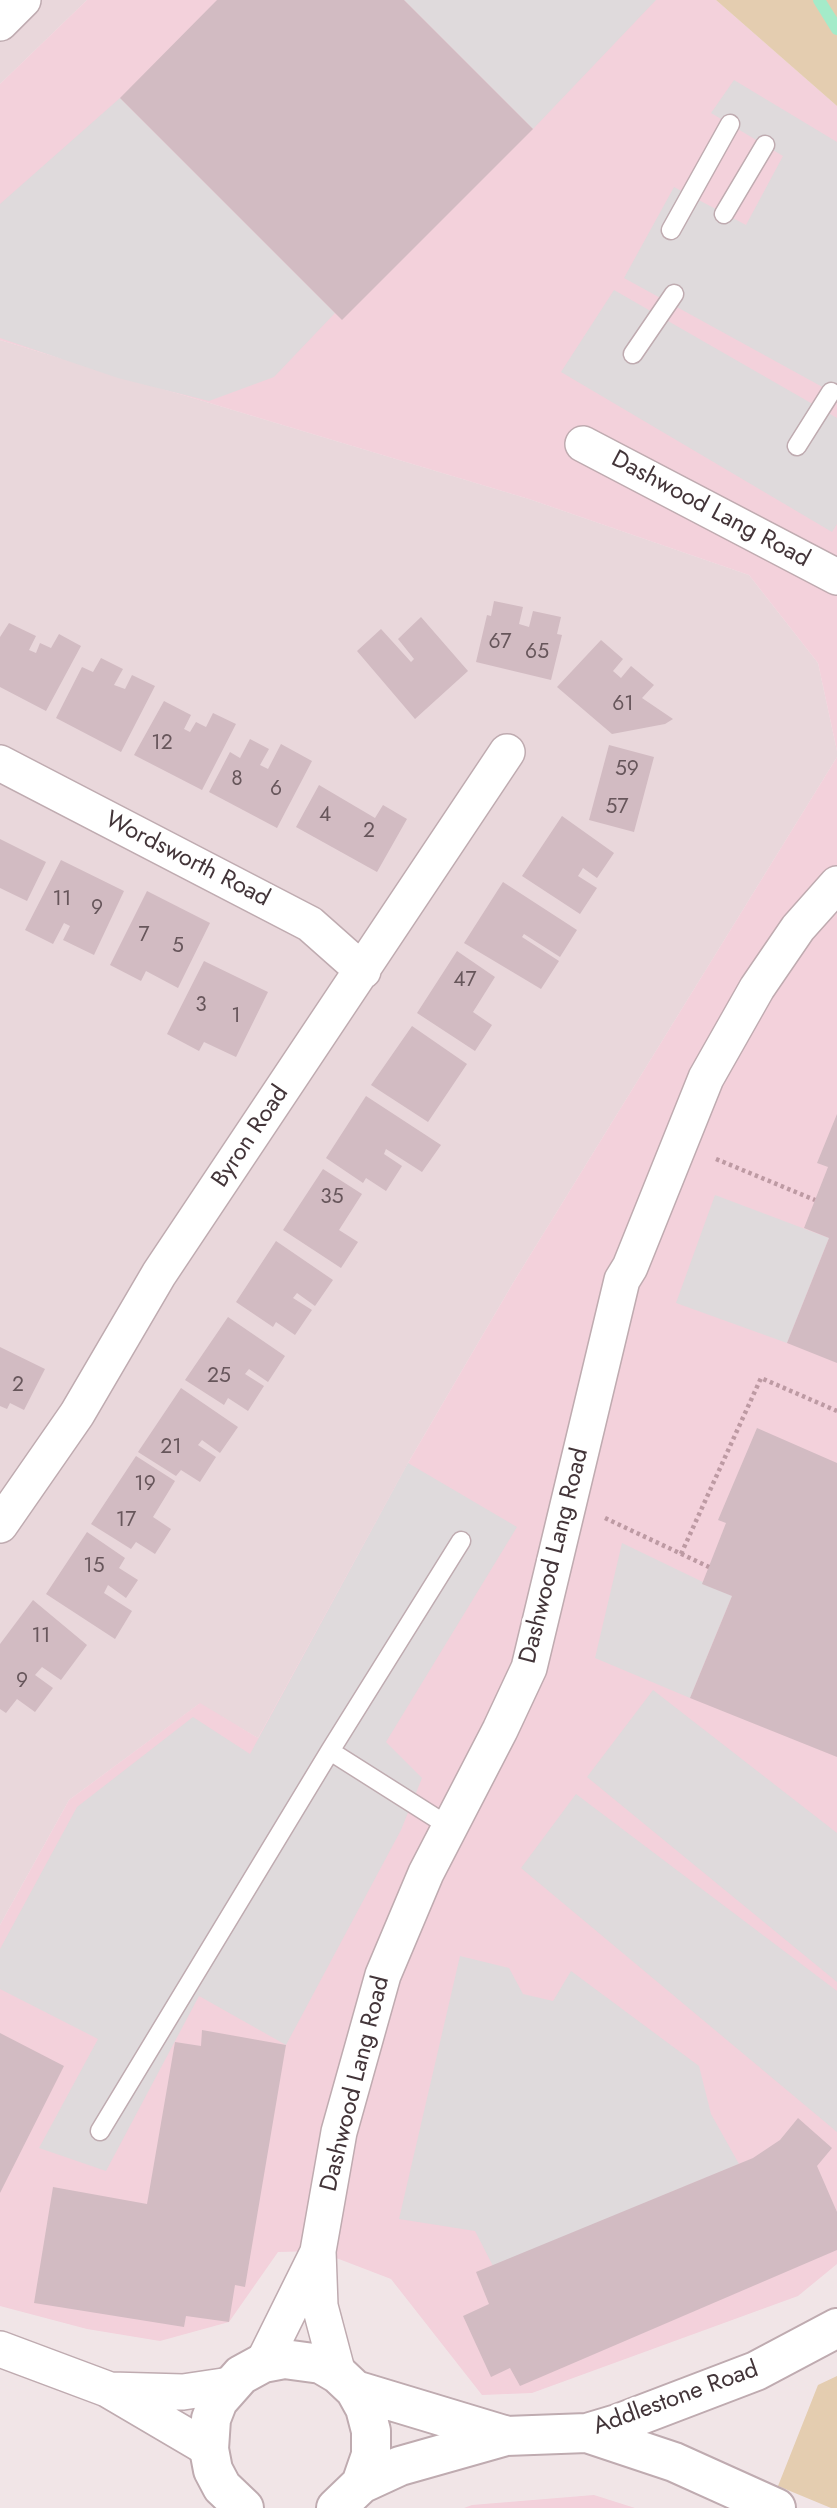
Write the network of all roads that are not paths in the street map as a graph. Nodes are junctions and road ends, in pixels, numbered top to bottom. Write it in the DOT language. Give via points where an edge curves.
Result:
graph roads {
  1 [pos="23,0"];
  2 [pos="0,23"];
  3 [pos="730,124"];
  4 [pos="765,145"];
  5 [pos="724,214"];
  6 [pos="671,230"];
  7 [pos="674,294"];
  8 [pos="633,354"];
  9 [pos="831,391"];
  10 [pos="583,444"];
  11 [pos="797,446"];
  12 [pos="837,577"];
  13 [pos="507,752"];
  14 [pos="0,763"];
  15 [pos="837,884"];
  16 [pos="363,971"];
  17 [pos="5,1510"];
  18 [pos="461,1541"];
  19 [pos="330,1751"];
  20 [pos="450,1826"];
  21 [pos="100,2131"];
  22 [pos="318,2251"];
  23 [pos="837,2328"];
  24 [pos="0,2349"];
  25 [pos="263,2363"];
  26 [pos="346,2382"];
  27 [pos="230,2385"];
  28 [pos="107,2389"];
  29 [pos="587,2433"];
  30 [pos="506,2436"];
  31 [pos="209,2449"];
  32 [pos="349,2496"];
  33 [pos="239,2507"];
  34 [pos="776,2508"];
  1 -- 2 [label="street"];
  3 -- 6 [label="lane"];
  4 -- 5 [label="lane"];
  7 -- 8 [label="lane"];
  9 -- 11 [label="lane"];
  10 -- 12 [label="street, Dashwood Lang Road"];
  13 -- 16 [label="street, Byron Road"];
  14 -- 16 [label="street, Wordsworth Road" via="310,924"];
  15 -- 20 [label="street, Dashwood Lang Road" via="757,988 706,1078 622,1280 528,1668"];
  16 -- 17 [label="street, Byron Road" via="159,1274 77,1414"];
  18 -- 19 [label="lane"];
  19 -- 20 [label="lane"];
  19 -- 21 [label="lane"];
  20 -- 22 [label="street, Dashwood Lang Road" via="414,1897 383,1975 339,2132"];
  22 -- 25 [label="street, Dashwood Lang Road"];
  22 -- 26 [label="street, Dashwood Lang Road" via="320,2306"];
  23 -- 29 [label="street, Addlestone Road" via="756,2371"];
  24 -- 28 [label="street"];
  25 -- 26 [label="street, Addlestone Road" via="303,2359"];
  25 -- 27 [label="street"];
  26 -- 30 [label="street, Addlestone Road"];
  26 -- 32 [label="street" via="365,2408 372,2431 372,2455"];
  27 -- 28 [label="street" via="183,2392"];
  27 -- 31 [label="street" via="211,2419"];
  28 -- 31 [label="street"];
  29 -- 30 [label="street, Addlestone Road"];
  29 -- 34 [label="street" via="674,2462"];
  30 -- 32 [label="street, Addlestone Road" via="400,2466"];
  31 -- 33 [label="street" via="213,2470"];
}
